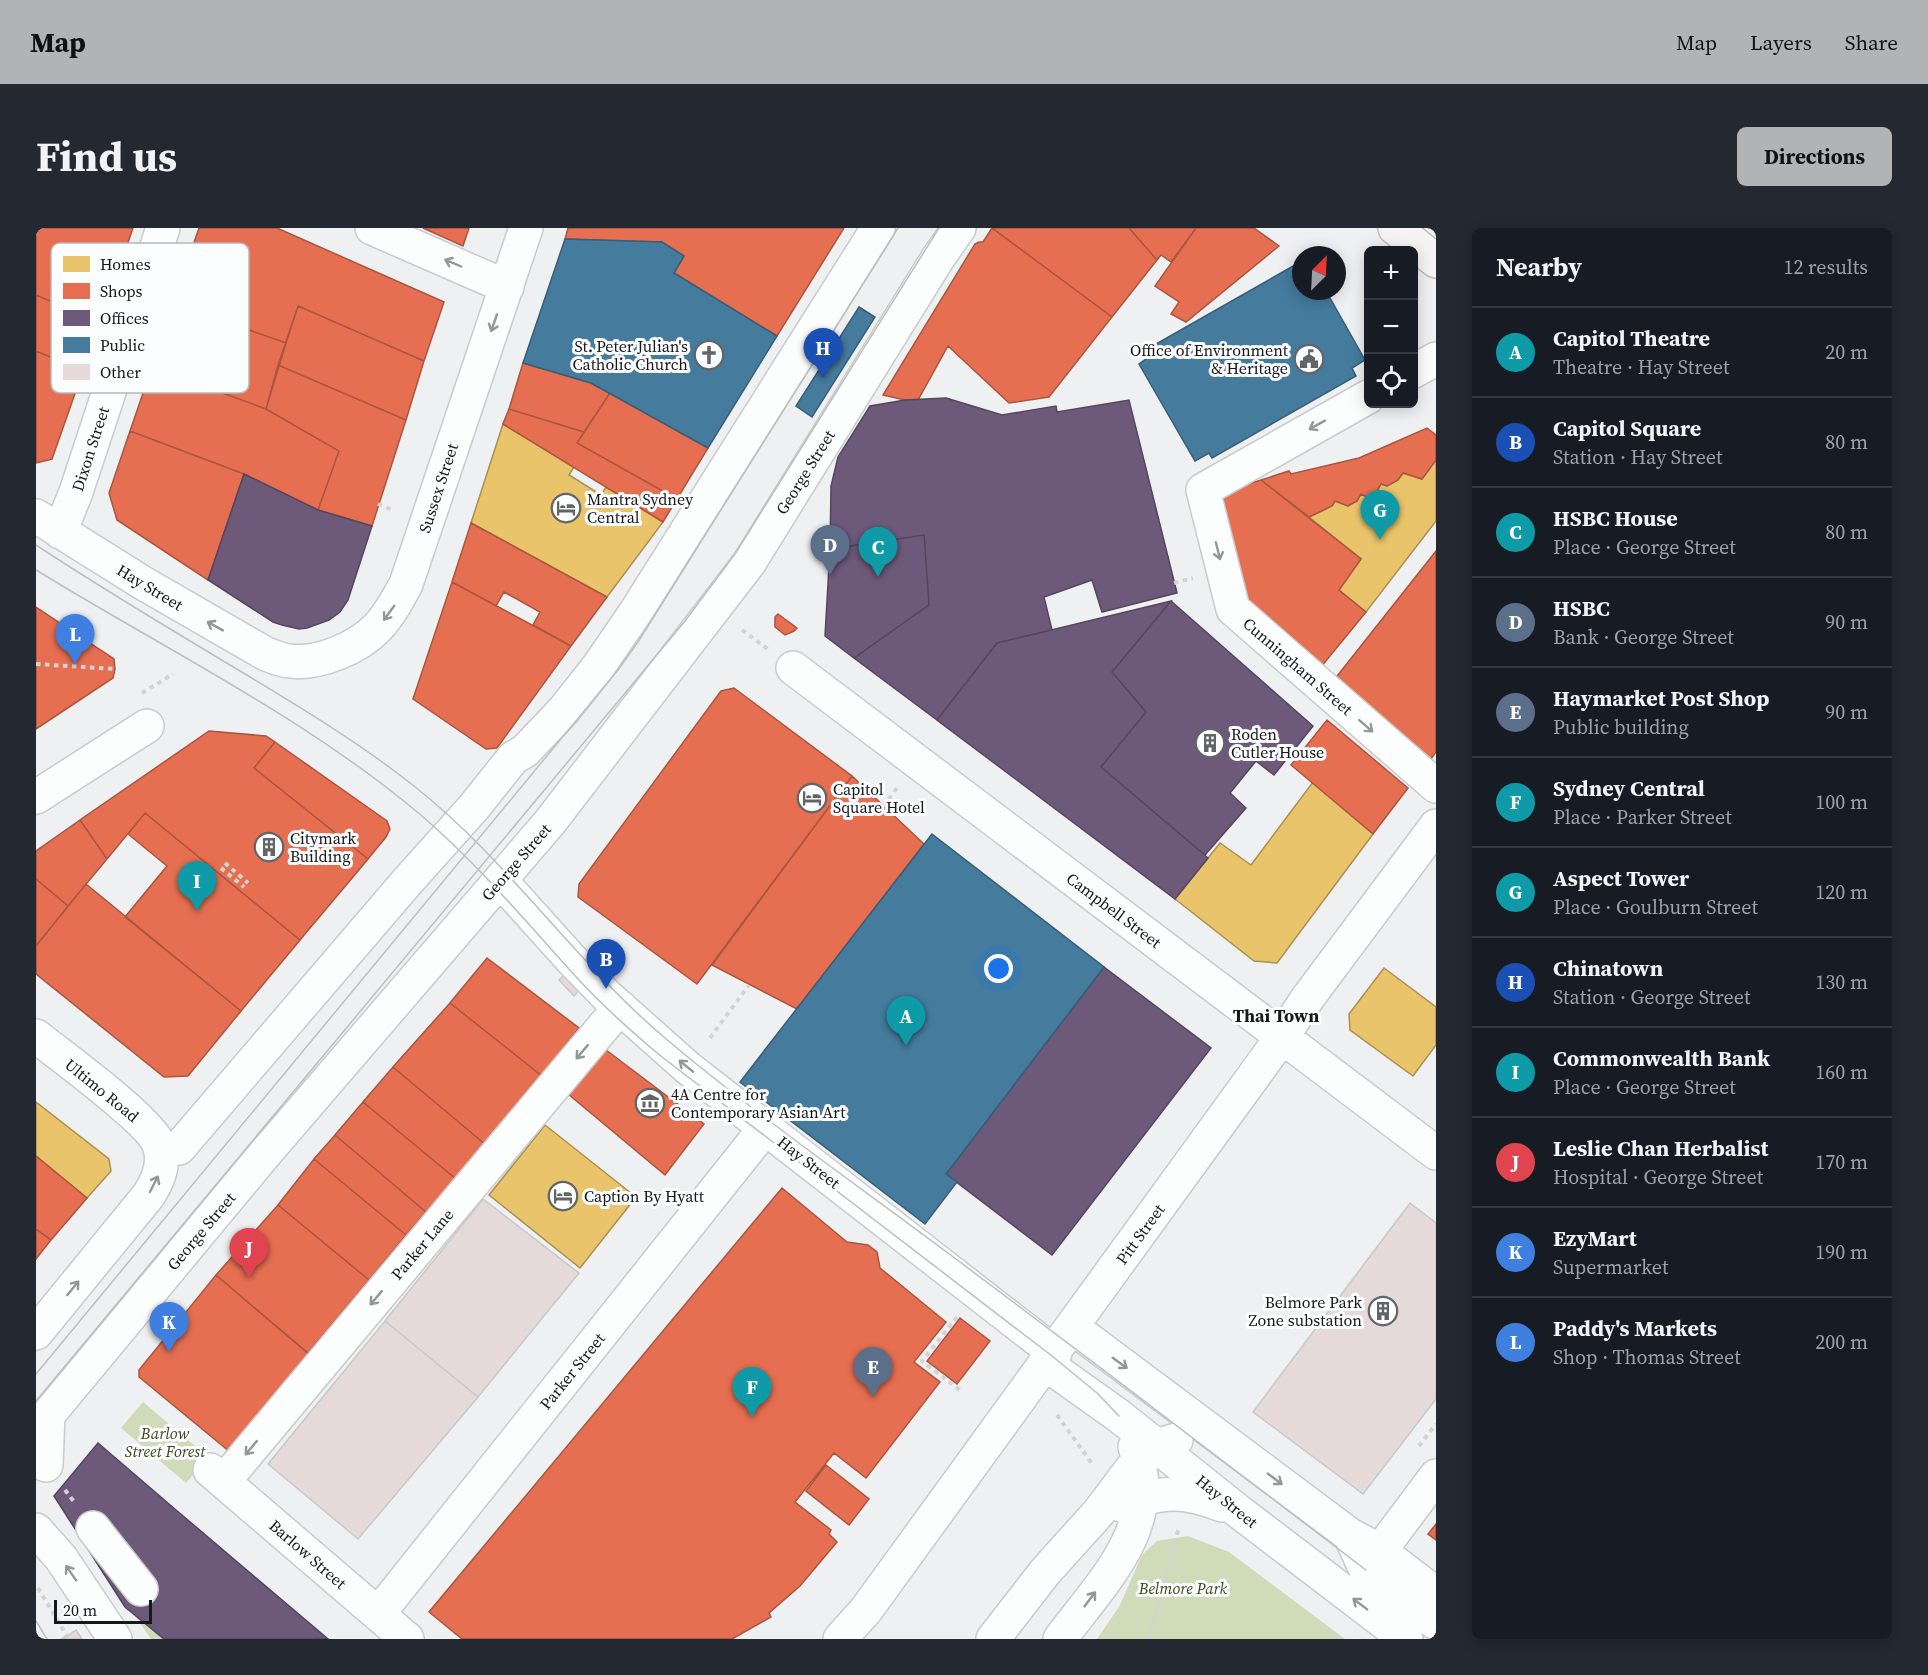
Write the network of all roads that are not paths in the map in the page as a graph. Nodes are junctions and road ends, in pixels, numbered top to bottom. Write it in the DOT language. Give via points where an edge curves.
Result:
graph roads {
  1 [pos="163,228"];
  2 [pos="372,228"];
  3 [pos="526,228"];
  4 [pos="878,228"];
  5 [pos="959,228"];
  6 [pos="1395,228"];
  7 [pos="158,243"];
  8 [pos="1436,261"];
  9 [pos="507,287"];
  10 [pos="1436,359"];
  11 [pos="1418,368"];
  12 [pos="109,393"];
  13 [pos="1364,399"];
  14 [pos="48,524"];
  15 [pos="266,654"];
  16 [pos="793,668"];
  17 [pos="147,726"];
  18 [pos="1436,786"];
  19 [pos="36,797"];
  20 [pos="1436,825"];
  21 [pos="500,880"];
  22 [pos="620,1007"];
  23 [pos="36,1036"];
  24 [pos="1282,1037"];
  25 [pos="765,1127"];
  26 [pos="160,1149"];
  27 [pos="1436,1152"];
  28 [pos="36,1333"];
  29 [pos="1058,1348"];
  30 [pos="1228,1444"];
  31 [pos="1148,1453"];
  32 [pos="46,1465"];
  33 [pos="217,1476"];
  34 [pos="1436,1476"];
  35 [pos="1142,1499"];
  36 [pos="1238,1511"];
  37 [pos="1099,1512"];
  38 [pos="93,1528"];
  39 [pos="36,1530"];
  40 [pos="1350,1536"];
  41 [pos="1380,1551"];
  42 [pos="141,1589"];
  43 [pos="1436,1594"];
  44 [pos="378,1614"];
  45 [pos="1436,1623"];
  46 [pos="115,1639"];
  47 [pos="407,1639"];
  48 [pos="840,1639"];
  49 [pos="993,1639"];
  50 [pos="1060,1639"];
  51 [pos="1406,1639"];
  1 -- 7 [label="street, Dixon Street"];
  9 -- 2 [label="street, one-way"];
  3 -- 9 [label="street, Sussex Street"];
  4 -- 26 [label="street" via="660,574 584,684 544,732 513,758 179,1148"];
  5 -- 21 [label="street, George Street" via="749,563 550,822"];
  6 -- 8 [label="main road"];
  9 -- 15 [label="street, Sussex Street, one-way" via="406,584 388,616 354,644 314,660 286,661"];
  10 -- 11 [label="street"];
  12 -- 14 [label="street, Dixon Street" via="76,492"];
  13 -- 18 [label="street, Cunningham Street, one-way" via="1203,490 1233,609"];
  15 -- 14 [label="street, Hay Street, one-way"];
  16 -- 24 [label="street, Campbell Street"];
  17 -- 19 [label="street"];
  20 -- 24 [label="street, Pitt Street"];
  21 -- 22 [label="street, Hay Street"];
  21 -- 32 [label="street, George Street" via="48,1415"];
  25 -- 22 [label="street, Hay Street, one-way" via="688,1068"];
  22 -- 33 [label="street, Parker Lane, one-way"];
  23 -- 26 [label="street, Ultimo Road" via="137,1118 154,1135"];
  24 -- 27 [label="street, Campbell Street"];
  24 -- 29 [label="street, Pitt Street"];
  25 -- 29 [label="street, Hay Street"];
  25 -- 44 [label="street, Parker Street"];
  28 -- 26 [label="street, one-way" via="148,1196 160,1173"];
  29 -- 30 [label="street, Hay Street, one-way"];
  29 -- 31 [label="street, Hay Street"];
  29 -- 48 [label="street, Pitt Street" via="866,1610"];
  30 -- 31 [label="street" via="1194,1438 1173,1440"];
  30 -- 40 [label="street, Hay Street, one-way"];
  31 -- 35 [label="street"];
  31 -- 36 [label="street, Hay Street"];
  31 -- 37 [label="street"];
  33 -- 44 [label="street, Barlow Street"];
  34 -- 41 [label="street"];
  35 -- 36 [label="street" via="1181,1493"];
  35 -- 37 [label="street"];
  50 -- 35 [label="street, one-way" via="1128,1546"];
  51 -- 36 [label="street, Hay Street, one-way"];
  37 -- 49 [label="street" via="1045,1572"];
  38 -- 42 [label="street"];
  46 -- 39 [label="street, one-way" via="61,1558"];
  40 -- 41 [label="street, Hay Street"];
  40 -- 45 [label="street" via="1366,1570"];
  41 -- 43 [label="street, Hay Street"];
  44 -- 47 [label="street, Barlow Street"];
}
